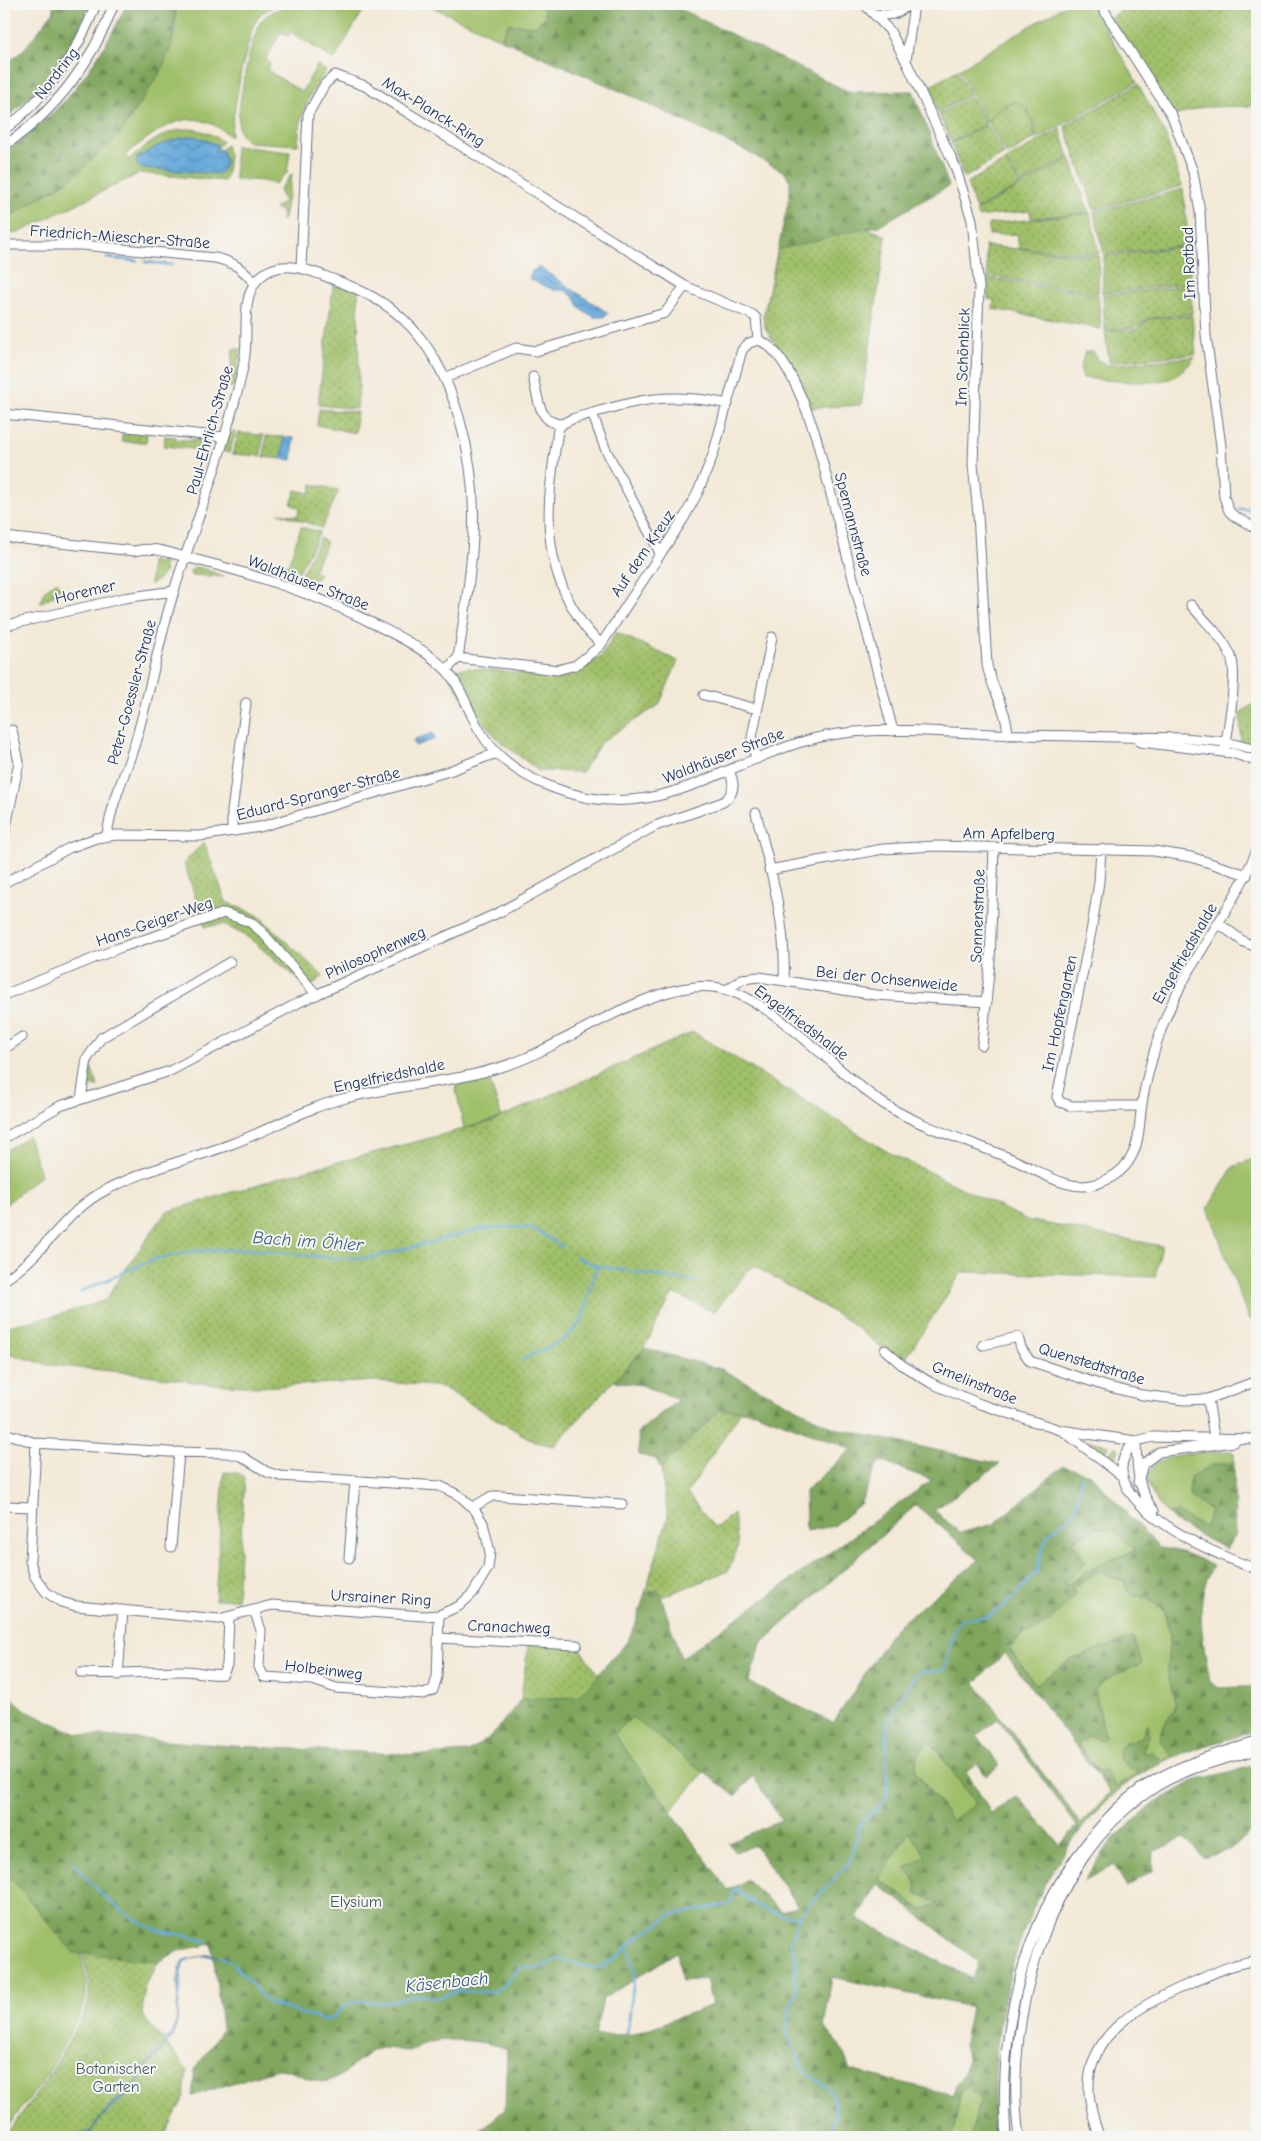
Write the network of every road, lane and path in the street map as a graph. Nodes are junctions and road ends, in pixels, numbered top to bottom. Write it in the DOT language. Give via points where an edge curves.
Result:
graph roads {
  1 [pos="96,4"];
  2 [pos="114,4"];
  3 [pos="864,4"];
  4 [pos="908,4"];
  5 [pos="914,4"];
  6 [pos="1100,4"];
  7 [pos="875,14"];
  8 [pos="906,61"];
  9 [pos="4,130"];
  10 [pos="4,146"];
  11 [pos="4,246"];
  12 [pos="301,268"];
  13 [pos="255,284"];
  14 [pos="685,286"];
  15 [pos="758,340"];
  16 [pos="533,377"];
  17 [pos="445,378"];
  18 [pos="728,404"];
  19 [pos="592,413"];
  20 [pos="4,414"];
  21 [pos="562,424"];
  22 [pos="224,438"];
  23 [pos="1257,529"];
  24 [pos="4,537"];
  25 [pos="660,553"];
  26 [pos="186,557"];
  27 [pos="174,591"];
  28 [pos="1191,605"];
  29 [pos="4,626"];
  30 [pos="772,636"];
  31 [pos="601,643"];
  32 [pos="458,658"];
  33 [pos="446,670"];
  34 [pos="704,695"];
  35 [pos="246,703"];
  36 [pos="757,709"];
  37 [pos="12,730"];
  38 [pos="893,731"];
  39 [pos="1008,735"];
  40 [pos="1120,738"];
  41 [pos="1226,742"];
  42 [pos="1257,750"];
  43 [pos="1224,752"];
  44 [pos="496,753"];
  45 [pos="757,759"];
  46 [pos="1257,761"];
  47 [pos="729,771"];
  48 [pos="756,813"];
  49 [pos="232,832"];
  50 [pos="4,836"];
  51 [pos="107,836"];
  52 [pos="994,847"];
  53 [pos="1101,849"];
  54 [pos="1257,850"];
  55 [pos="769,870"];
  56 [pos="1247,875"];
  57 [pos="4,884"];
  58 [pos="1218,923"];
  59 [pos="1257,948"];
  60 [pos="230,962"];
  61 [pos="784,982"];
  62 [pos="728,990"];
  63 [pos="317,994"];
  64 [pos="4,995"];
  65 [pos="987,1002"];
  66 [pos="22,1037"];
  67 [pos="982,1045"];
  68 [pos="4,1049"];
  69 [pos="81,1099"];
  70 [pos="1142,1106"];
  71 [pos="4,1138"];
  72 [pos="4,1280"];
  73 [pos="983,1345"];
  74 [pos="885,1350"];
  75 [pos="1257,1381"];
  76 [pos="1208,1399"];
  77 [pos="1060,1430"];
  78 [pos="4,1433"];
  79 [pos="1257,1439"];
  80 [pos="1136,1441"];
  81 [pos="1215,1442"];
  82 [pos="36,1444"];
  83 [pos="179,1452"];
  84 [pos="1123,1477"];
  85 [pos="355,1480"];
  86 [pos="1138,1482"];
  87 [pos="622,1504"];
  88 [pos="4,1506"];
  89 [pos="32,1508"];
  90 [pos="474,1508"];
  91 [pos="1159,1518"];
  92 [pos="171,1547"];
  93 [pos="349,1558"];
  94 [pos="1257,1568"];
  95 [pos="123,1610"];
  96 [pos="254,1610"];
  97 [pos="439,1615"];
  98 [pos="229,1618"];
  99 [pos="439,1638"];
  100 [pos="577,1645"];
  101 [pos="82,1672"];
  102 [pos="118,1675"];
  103 [pos="1257,1742"];
  104 [pos="1257,1750"];
  105 [pos="1257,1961"];
  106 [pos="1006,2137"];
  107 [pos="1019,2137"];
  108 [pos="1099,2137"];
  1 -- 9 [label="street, Nordring" via="64,67 38,99"];
  2 -- 10 [label="street, Nordring" via="104,29 74,78 37,119"];
  3 -- 7 [label="street, Im Schönblick"];
  4 -- 7 [label="street" via="895,14"];
  5 -- 8 [label="street"];
  6 -- 23 [label="street, Im Rotbad" via="1172,116 1193,172 1200,208 1206,335 1221,446 1224,497 1234,516"];
  7 -- 8 [label="street, Im Schönblick" via="890,31"];
  8 -- 39 [label="street, Im Schönblick" via="955,166 972,220 979,287 973,464 986,651 990,679 1006,715"];
  11 -- 13 [label="street, Friedrich-Miescher-Straße" via="82,245 215,258 235,264"];
  12 -- 13 [label="street" via="280,267 265,274"];
  12 -- 14 [label="street, Max-Planck-Ring" via="308,114 325,84 335,75 365,86"];
  12 -- 17 [label="street" via="358,289 398,314 421,338"];
  13 -- 22 [label="street, Paul-Ehrlich-Straße" via="249,300 241,378"];
  14 -- 15 [label="street, Max-Planck-Ring" via="753,315"];
  14 -- 17 [label="street" via="665,313 536,351 516,348"];
  15 -- 18 [label="street, Auf dem Kreuz" via="742,350"];
  15 -- 38 [label="street, Spemannstraße" via="768,344 779,358 807,410"];
  16 -- 21 [label="street" via="543,415 554,424"];
  17 -- 32 [label="street" via="467,456 473,518 472,557"];
  18 -- 19 [label="street" via="692,397 659,397"];
  18 -- 25 [label="street, Auf dem Kreuz" via="698,492"];
  19 -- 21 [label="street"];
  19 -- 25 [label="street" via="604,448"];
  20 -- 22 [label="street"];
  21 -- 31 [label="street" via="558,430 549,492 550,547 559,583 582,625"];
  22 -- 26 [label="street, Paul-Ehrlich-Straße"];
  24 -- 26 [label="street, Waldhäuser Straße" via="134,551 156,549"];
  25 -- 31 [label="street, Auf dem Kreuz"];
  26 -- 27 [label="street, Peter-Goessler-Straße"];
  26 -- 33 [label="street, Waldhäuser Straße" via="261,576 341,607 418,648"];
  27 -- 29 [label="street, Horemer" via="135,596"];
  27 -- 51 [label="street, Peter-Goessler-Straße"];
  28 -- 41 [label="street" via="1232,660"];
  30 -- 36 [label="street"];
  31 -- 32 [label="street, Auf dem Kreuz" via="576,665 558,670"];
  32 -- 33 [label="street"];
  33 -- 44 [label="street, Waldhäuser Straße" via="461,692 482,736"];
  34 -- 36 [label="street"];
  35 -- 49 [label="street"];
  36 -- 45 [label="street" via="752,747"];
  37 -- 50 [label="street" via="19,762"];
  38 -- 39 [label="street, Waldhäuser Straße"];
  38 -- 45 [label="street, Waldhäuser Straße" via="853,731 823,736"];
  39 -- 40 [label="street, Waldhäuser Straße"];
  40 -- 41 [label="street, Waldhäuser Straße"];
  40 -- 43 [label="street, Waldhäuser Straße"];
  41 -- 42 [label="street, Waldhäuser Straße"];
  41 -- 43 [label="street"];
  43 -- 46 [label="street, Waldhäuser Straße"];
  44 -- 47 [label="street, Waldhäuser Straße" via="541,783 582,797 606,801 622,802 656,796"];
  44 -- 49 [label="street, Eduard-Spranger-Straße" via="470,765 275,823"];
  45 -- 47 [label="street, Waldhäuser Straße"];
  47 -- 63 [label="street, Philosophenweg" via="734,785 723,802 655,826 494,915"];
  48 -- 55 [label="street"];
  49 -- 51 [label="street, Eduard-Spranger-Straße" via="190,836"];
  51 -- 57 [label="street, Eduard-Spranger-Straße" via="70,848"];
  52 -- 53 [label="street, Am Apfelberg"];
  52 -- 55 [label="street, Am Apfelberg" via="902,847"];
  52 -- 65 [label="street, Sonnenstraße"];
  53 -- 56 [label="street, Am Apfelberg" via="1172,853"];
  53 -- 70 [label="street, Im Hopfengarten" via="1091,932 1057,1097 1060,1102 1072,1106"];
  54 -- 56 [label="street, Engelfriedshalde"];
  55 -- 61 [label="street" via="783,938"];
  56 -- 58 [label="street, Engelfriedshalde"];
  58 -- 59 [label="street"];
  58 -- 70 [label="street, Engelfriedshalde" via="1163,1022"];
  60 -- 69 [label="street" via="101,1038 87,1059"];
  61 -- 62 [label="street, Bei der Ochsenweide" via="749,977"];
  61 -- 65 [label="street, Bei der Ochsenweide" via="876,995"];
  62 -- 70 [label="street, Engelfriedshalde" via="764,1008 898,1112 1072,1185 1087,1187 1105,1181 1130,1161"];
  62 -- 72 [label="street, Engelfriedshalde" via="700,986 667,993 511,1064 332,1102 240,1141 122,1182 91,1198 25,1264"];
  63 -- 64 [label="street, Hans-Geiger-Weg" via="250,922 224,913 111,951"];
  63 -- 69 [label="street, Philosophenweg" via="170,1071"];
  65 -- 67 [label="street, Sonnenstraße"];
  66 -- 68 [label="street"];
  69 -- 71 [label="street, Philosophenweg" via="49,1112"];
  73 -- 76 [label="street, Quenstedtstraße" via="1018,1337 1030,1362 1091,1382 1142,1395"];
  74 -- 77 [label="street, Gmelinstraße" via="931,1383 980,1404"];
  75 -- 76 [label="street, Quenstedtstraße"];
  76 -- 81 [label="street"];
  77 -- 80 [label="street, Gmelinstraße"];
  77 -- 84 [label="street, Gmelinstraße"];
  78 -- 82 [label="street"];
  79 -- 81 [label="street, Gmelinstraße"];
  80 -- 81 [label="street, Gmelinstraße" via="1154,1437"];
  80 -- 84 [label="street" via="1126,1454"];
  80 -- 86 [label="street"];
  81 -- 86 [label="street, Gmelinstraße" via="1159,1452 1144,1464"];
  82 -- 83 [label="street, Ursrainer Ring"];
  82 -- 89 [label="street, Ursrainer Ring"];
  83 -- 85 [label="street, Ursrainer Ring" via="241,1456 280,1476"];
  83 -- 92 [label="street"];
  84 -- 91 [label="street" via="1137,1501"];
  85 -- 90 [label="street, Ursrainer Ring" via="440,1486"];
  85 -- 93 [label="street"];
  86 -- 91 [label="street"];
  87 -- 90 [label="street" via="492,1496"];
  88 -- 89 [label="street"];
  89 -- 95 [label="street, Ursrainer Ring" via="30,1561 35,1577 46,1592 68,1605"];
  90 -- 97 [label="street, Ursrainer Ring" via="487,1533 488,1568 466,1601"];
  91 -- 94 [label="street" via="1192,1542"];
  95 -- 98 [label="street, Ursrainer Ring"];
  95 -- 102 [label="street"];
  96 -- 97 [label="street, Ursrainer Ring" via="272,1605"];
  96 -- 98 [label="street, Ursrainer Ring"];
  96 -- 99 [label="street, Holbeinweg" via="261,1630 259,1667 264,1676 313,1680 336,1688 428,1693 433,1690 437,1678"];
  97 -- 99 [label="street, Holbeinweg"];
  98 -- 102 [label="street" via="227,1665 223,1674 146,1671"];
  99 -- 100 [label="street, Cranachweg"];
  101 -- 102 [label="street"];
  103 -- 106 [label="street" via="1188,1763 1146,1784 1109,1816 1068,1868 1028,1947 1016,1993 1005,2073"];
  104 -- 107 [label="street" via="1204,1765 1150,1790 1114,1821 1075,1874 1057,1905 1029,1981 1017,2055"];
  105 -- 108 [label="street" via="1232,1967 1160,1996 1136,2010 1111,2033 1098,2052 1089,2086"];
}
